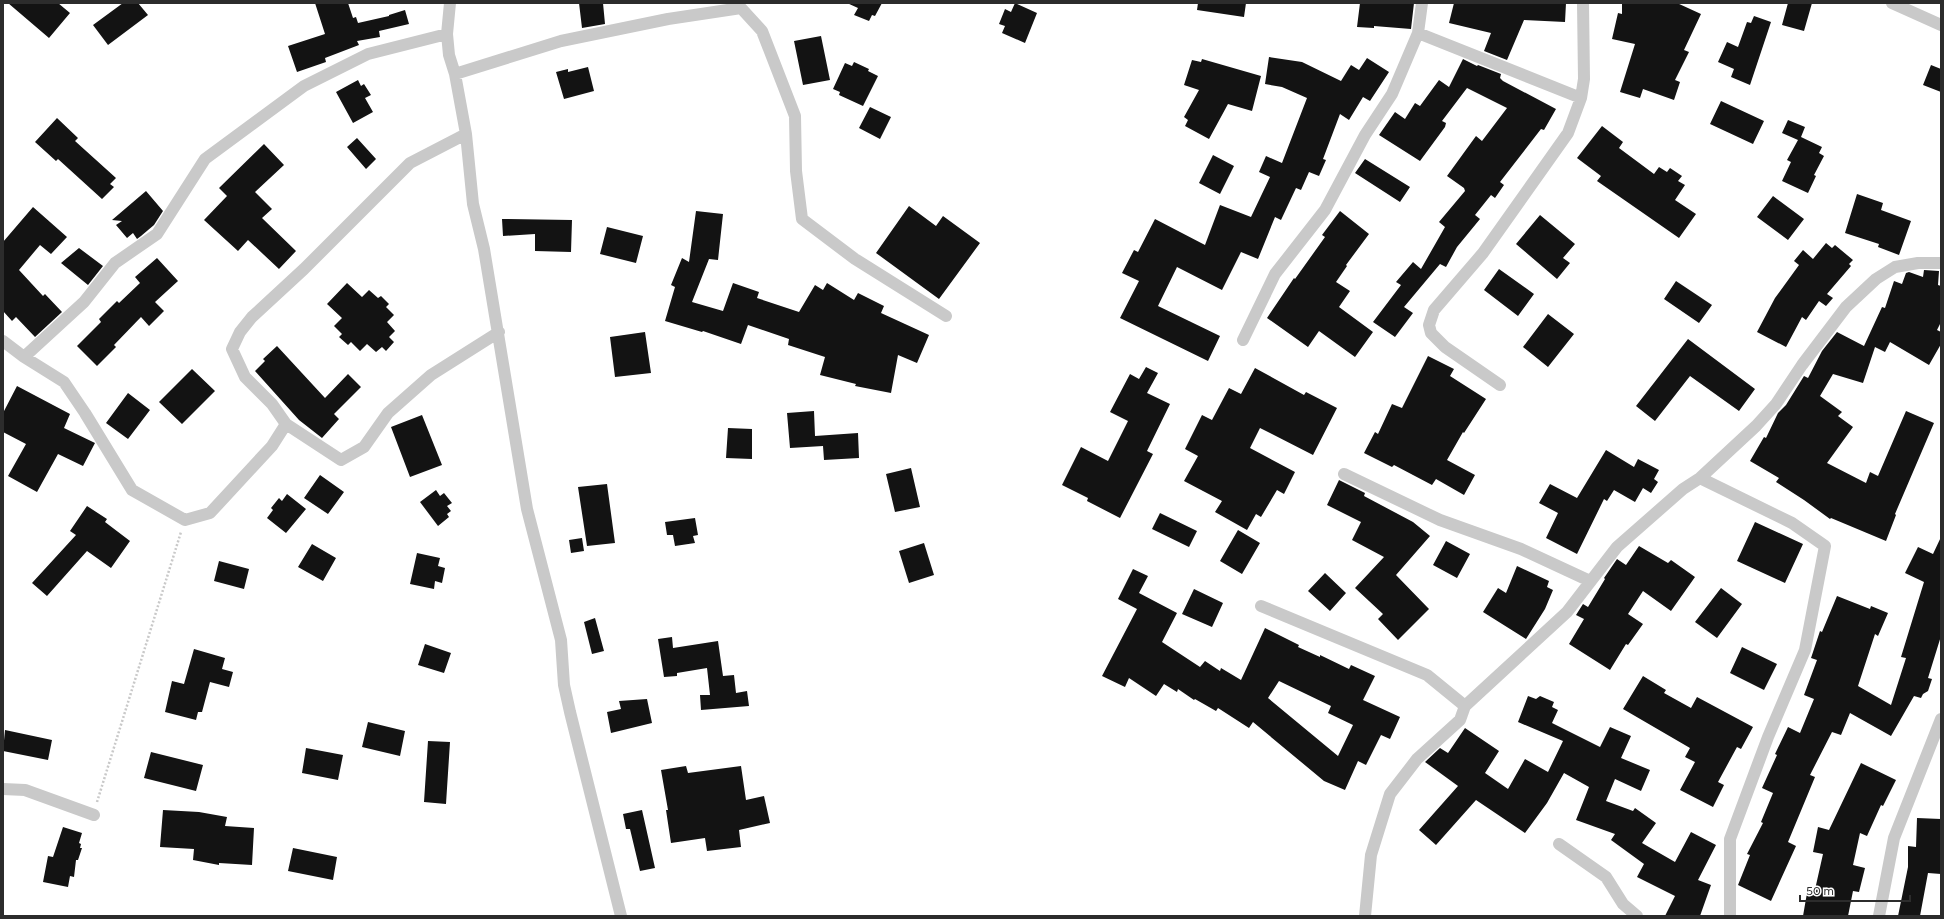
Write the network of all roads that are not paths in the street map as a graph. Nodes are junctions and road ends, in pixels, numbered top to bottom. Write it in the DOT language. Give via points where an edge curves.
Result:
graph roads {
  1 [pos="450,3"];
  2 [pos="1422,3"];
  3 [pos="1583,3"];
  4 [pos="1892,3"];
  5 [pos="1941,25"];
  6 [pos="1418,33"];
  7 [pos="448,34"];
  8 [pos="455,74"];
  9 [pos="1581,98"];
  10 [pos="466,134"];
  11 [pos="1941,263"];
  12 [pos="946,316"];
  13 [pos="499,332"];
  14 [pos="1242,340"];
  15 [pos="3,341"];
  16 [pos="24,357"];
  17 [pos="1500,385"];
  18 [pos="286,424"];
  19 [pos="1344,474"];
  20 [pos="1700,478"];
  21 [pos="1590,581"];
  22 [pos="1261,606"];
  23 [pos="1465,706"];
  24 [pos="1941,720"];
  25 [pos="3,789"];
  26 [pos="94,815"];
  27 [pos="1559,844"];
  28 [pos="621,916"];
  29 [pos="1364,916"];
  30 [pos="1637,916"];
  31 [pos="1730,916"];
  32 [pos="1880,916"];
  1 -- 7 [label="street"];
  2 -- 6 [label="street"];
  3 -- 9 [label="street" via="1584,79"];
  4 -- 5 [label="street"];
  6 -- 9 [label="street"];
  6 -- 14 [label="street" via="1392,94 1365,135 1325,210 1275,274"];
  7 -- 8 [label="street" via="449,55"];
  7 -- 16 [label="street" via="368,54 304,86 205,159 158,234 115,262 84,302"];
  8 -- 10 [label="street"];
  8 -- 12 [label="street" via="561,41 668,19 741,8 762,31 794,116 796,171 802,219 855,259"];
  9 -- 17 [label="street" via="1568,132 1483,253 1434,310 1429,325 1431,333 1445,347"];
  10 -- 13 [label="street" via="473,204"];
  10 -- 18 [label="street" via="410,163 304,270 252,317 240,332 232,349 245,377 272,404"];
  11 -- 20 [label="street" via="1895,267 1876,279 1846,307 1776,404"];
  13 -- 18 [label="street" via="431,375 388,413 364,447 341,460"];
  13 -- 28 [label="street" via="527,509 561,640 564,685 570,712"];
  15 -- 16 [label="street"];
  16 -- 18 [label="street" via="64,382 132,490 185,520 210,513 272,446"];
  19 -- 21 [label="street" via="1440,520 1521,549"];
  20 -- 21 [label="street" via="1683,489 1616,547"];
  20 -- 31 [label="street" via="1792,523 1826,546 1806,650 1768,737 1730,839"];
  21 -- 23 [label="street" via="1566,612"];
  22 -- 23 [label="street" via="1427,675"];
  23 -- 29 [label="street" via="1460,720 1417,759 1390,794 1371,855"];
  24 -- 32 [label="street" via="1894,838"];
  25 -- 26 [label="street" via="25,790"];
  27 -- 30 [label="street" via="1606,877 1623,904"];
}
